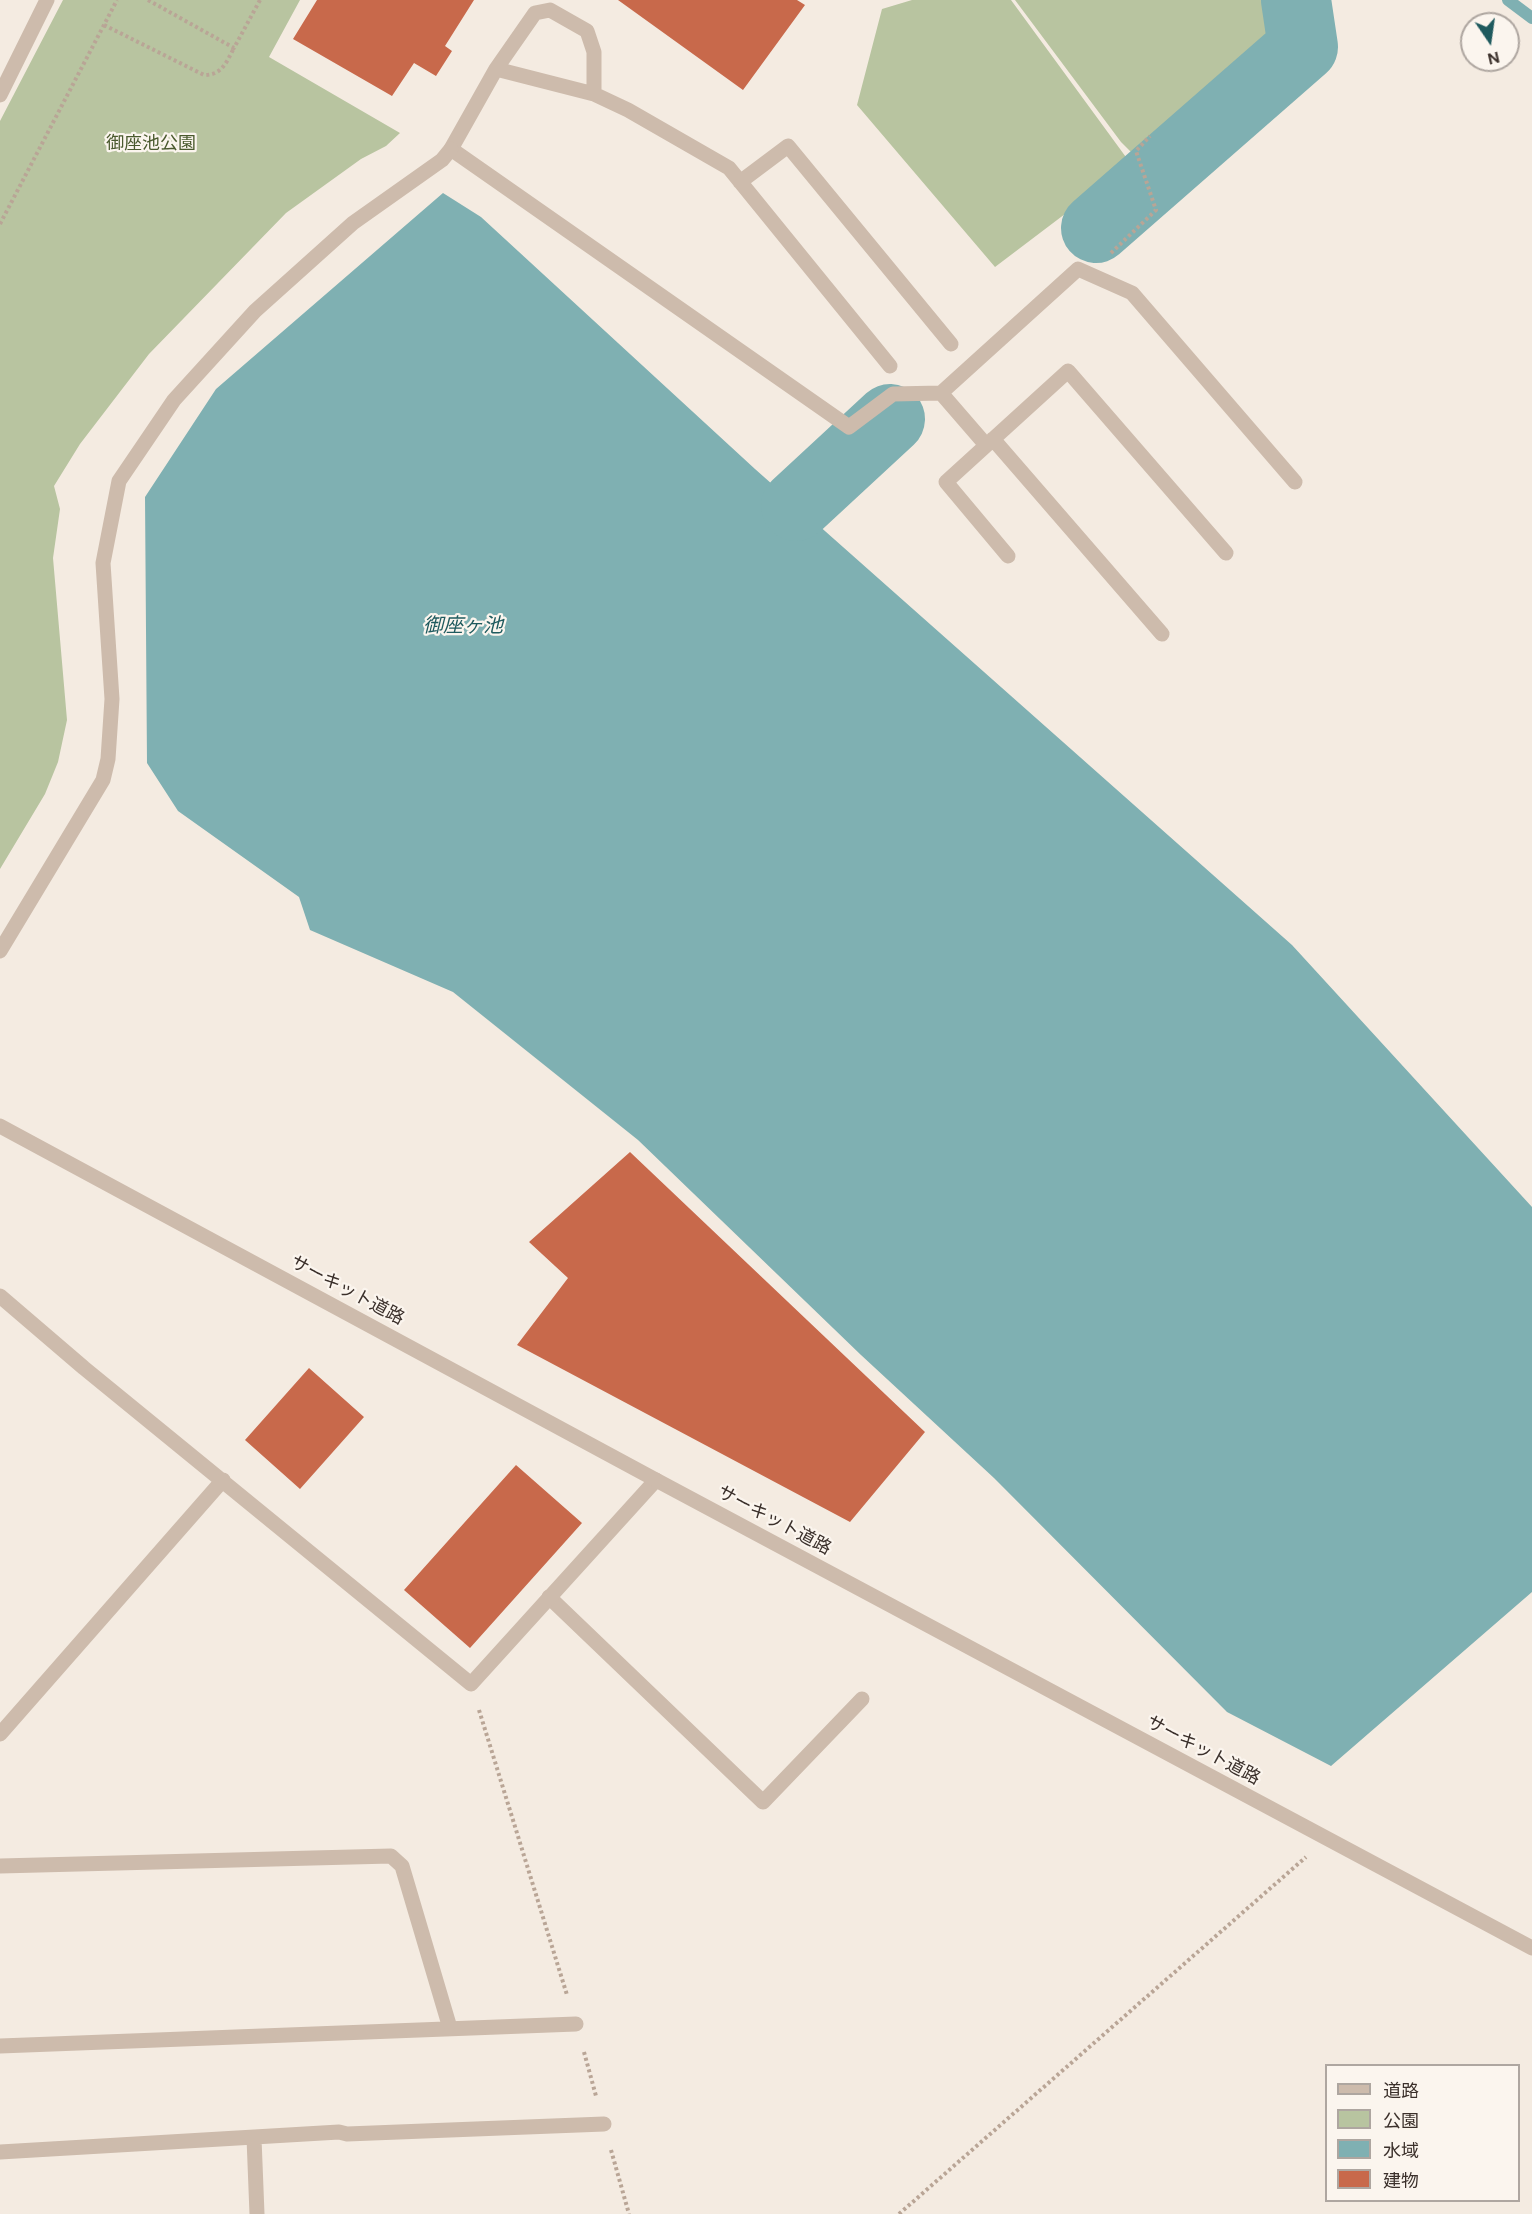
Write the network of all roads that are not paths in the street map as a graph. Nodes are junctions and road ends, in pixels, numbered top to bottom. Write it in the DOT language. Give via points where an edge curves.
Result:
graph roads {
  1 [pos="47,0"];
  2 [pos="496,69"];
  3 [pos="0,94"];
  4 [pos="594,94"];
  5 [pos="451,149"];
  6 [pos="740,182"];
  7 [pos="951,344"];
  8 [pos="890,366"];
  9 [pos="941,393"];
  10 [pos="990,442"];
  11 [pos="1295,482"];
  12 [pos="1226,553"];
  13 [pos="1008,556"];
  14 [pos="1162,634"];
  15 [pos="0,951"];
  16 [pos="0,1126"];
  17 [pos="0,1296"];
  18 [pos="223,1480"];
  19 [pos="656,1480"];
  20 [pos="549,1597"];
  21 [pos="862,1699"];
  22 [pos="2,1728"];
  23 [pos="0,1866"];
  24 [pos="1532,1948"];
  25 [pos="576,2024"];
  26 [pos="450,2028"];
  27 [pos="0,2046"];
  28 [pos="604,2124"];
  29 [pos="254,2138"];
  30 [pos="0,2152"];
  31 [pos="257,2214"];
  1 -- 3 [label="street"];
  2 -- 4 [label="street"];
  2 -- 4 [label="street" via="535,13 550,10 587,31 594,52"];
  2 -- 5 [label="street"];
  4 -- 6 [label="street" via="729,168"];
  5 -- 9 [label="street" via="849,428 894,394"];
  5 -- 15 [label="street" via="442,160 353,223 255,311 174,400 119,481 103,563 112,699 103,780"];
  6 -- 7 [label="street" via="788,146"];
  6 -- 8 [label="street"];
  9 -- 10 [label="street"];
  9 -- 11 [label="street" via="1078,269 1132,293"];
  10 -- 12 [label="street" via="1068,371"];
  10 -- 13 [label="street" via="946,482"];
  10 -- 14 [label="street"];
  16 -- 19 [label="street, サーキット道路"];
  17 -- 18 [label="street"];
  18 -- 20 [label="street" via="471,1684"];
  18 -- 22 [label="street"];
  19 -- 20 [label="street"];
  19 -- 24 [label="street, サーキット道路"];
  20 -- 21 [label="street" via="763,1802"];
  23 -- 26 [label="street" via="391,1856 402,1866"];
  25 -- 26 [label="street"];
  26 -- 27 [label="street"];
  28 -- 29 [label="street"];
  29 -- 30 [label="street"];
  29 -- 31 [label="street"];
}
